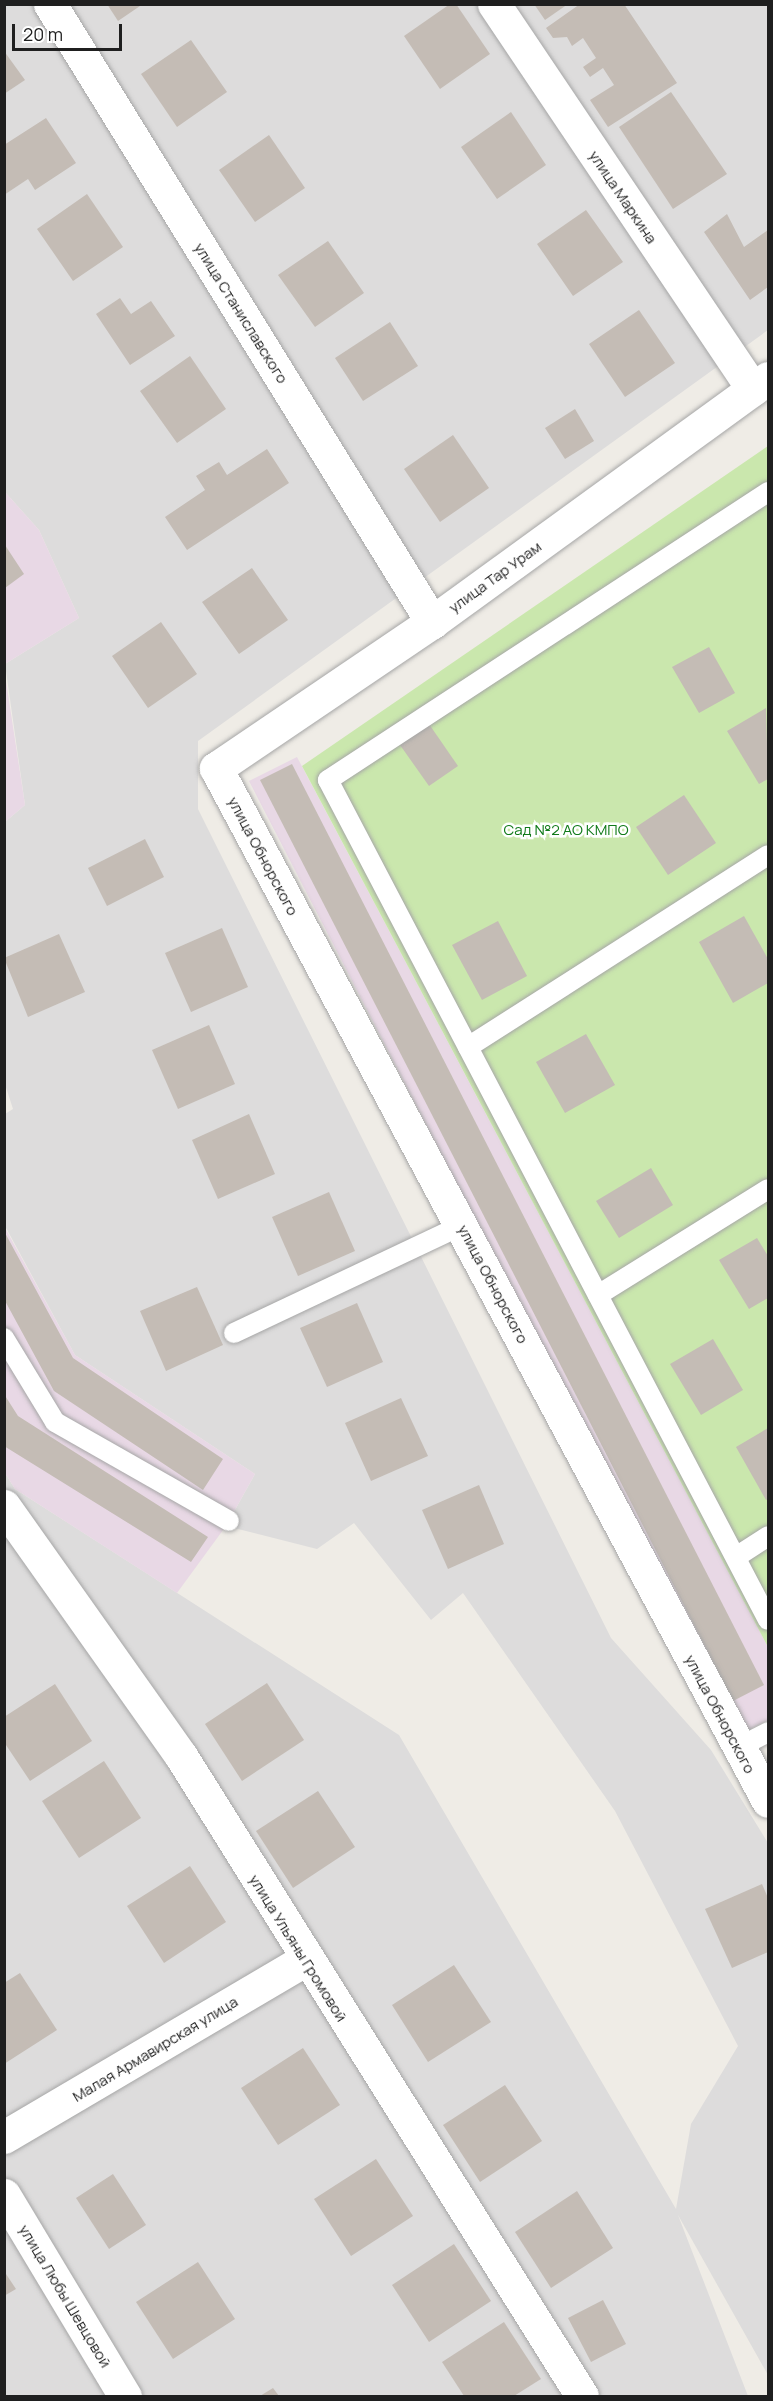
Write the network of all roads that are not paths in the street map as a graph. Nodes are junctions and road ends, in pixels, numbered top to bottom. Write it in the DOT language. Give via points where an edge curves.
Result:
graph roads {
  1 [pos="50,4"];
  2 [pos="494,4"];
  3 [pos="761,384"];
  4 [pos="768,492"];
  5 [pos="432,622"];
  6 [pos="216,768"];
  7 [pos="768,855"];
  8 [pos="468,1047"];
  9 [pos="768,1188"];
  10 [pos="462,1225"];
  11 [pos="598,1295"];
  12 [pos="234,1333"];
  13 [pos="4,1338"];
  14 [pos="4,1506"];
  15 [pos="229,1521"];
  16 [pos="768,1536"];
  17 [pos="736,1557"];
  18 [pos="768,1620"];
  19 [pos="768,1732"];
  20 [pos="737,1748"];
  21 [pos="768,1801"];
  22 [pos="305,1960"];
  23 [pos="4,2138"];
  24 [pos="4,2195"];
  25 [pos="125,2397"];
  26 [pos="582,2397"];
  1 -- 5 [label="street, улица Станиславского"];
  2 -- 3 [label="street, улица Маркина"];
  3 -- 5 [label="street, улица Тар Урам"];
  4 -- 8 [label="lane" via="328,780"];
  5 -- 6 [label="street, улица Тар Урам"];
  6 -- 10 [label="street, улица Обнорского"];
  7 -- 8 [label="lane"];
  8 -- 11 [label="lane"];
  9 -- 11 [label="lane"];
  10 -- 12 [label="lane"];
  10 -- 20 [label="street, улица Обнорского"];
  11 -- 17 [label="lane"];
  13 -- 15 [label="lane" via="55,1422"];
  14 -- 22 [label="street, улица Ульяны Громовой" via="181,1756"];
  16 -- 17 [label="lane"];
  17 -- 18 [label="lane"];
  19 -- 20 [label="lane"];
  20 -- 21 [label="street, улица Обнорского"];
  22 -- 23 [label="street, Малая Армавирская улица"];
  22 -- 26 [label="street, улица Ульяны Громовой"];
  24 -- 25 [label="street, улица Любы Шевцовой"];
}
